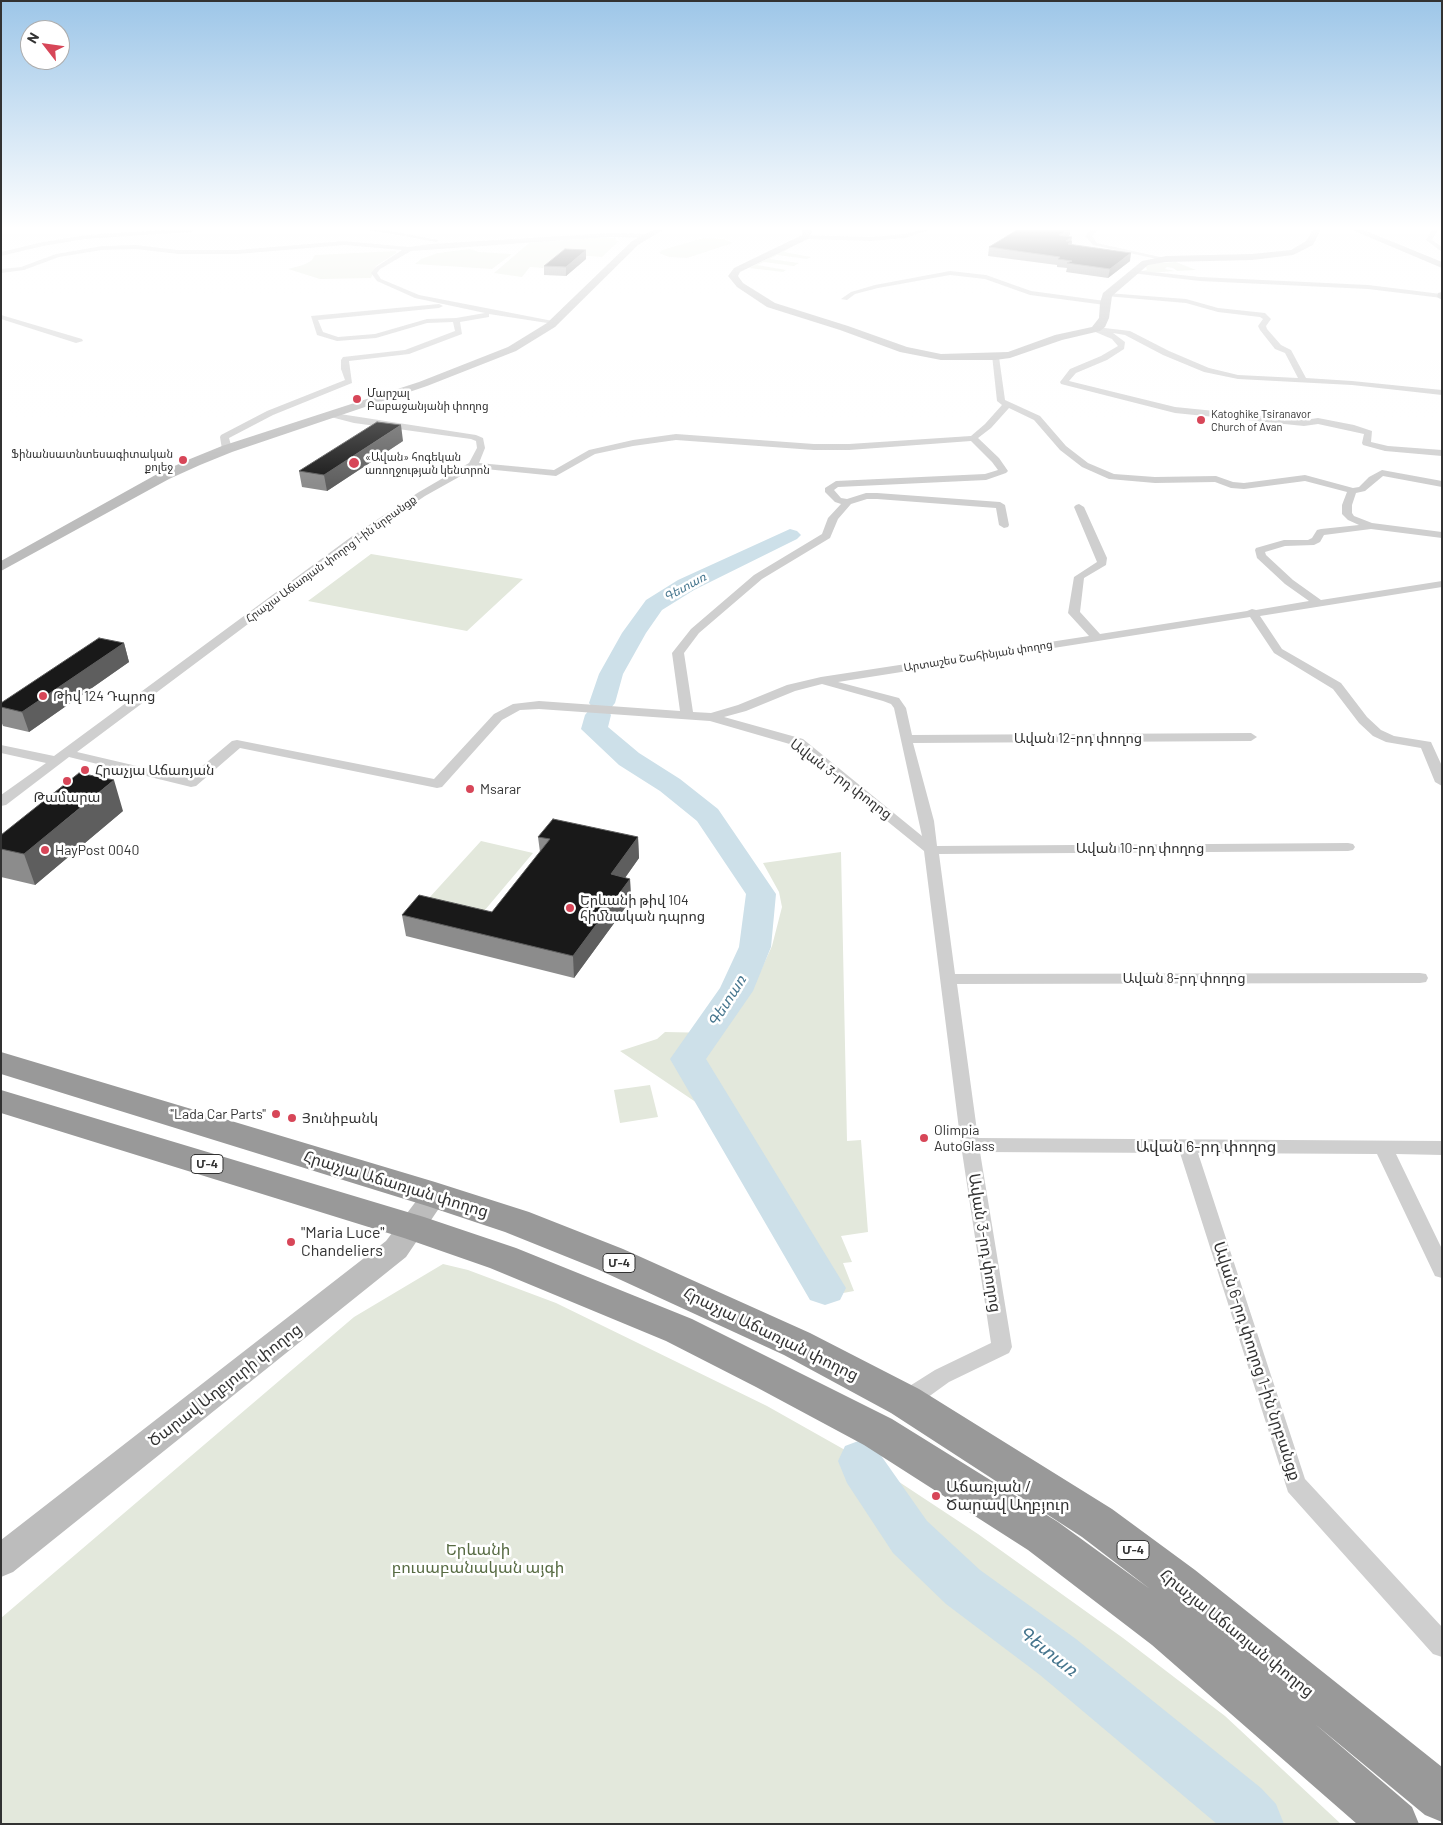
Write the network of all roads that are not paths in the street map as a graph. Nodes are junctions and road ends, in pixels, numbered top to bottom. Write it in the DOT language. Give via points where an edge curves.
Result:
graph roads {
  1 [pos="345,315"];
  2 [pos="483,315"];
  3 [pos="509,315"];
  4 [pos="561,315"];
  5 [pos="803,315"];
  6 [pos="1104,315"];
  7 [pos="1262,315"];
  8 [pos="1,317"];
  9 [pos="456,320"];
  10 [pos="554,322"];
  11 [pos="1096,329"];
  12 [pos="79,341"];
  13 [pos="995,358"];
  14 [pos="1304,381"];
  15 [pos="1442,393"];
  16 [pos="1007,405"];
  17 [pos="330,414"];
  18 [pos="973,438"];
  19 [pos="227,449"];
  20 [pos="1442,454"];
  21 [pos="473,465"];
  22 [pos="1442,484"];
  23 [pos="1352,491"];
  24 [pos="848,502"];
  25 [pos="1080,508"];
  26 [pos="1004,526"];
  27 [pos="1370,526"];
  28 [pos="1442,535"];
  29 [pos="1,567"];
  30 [pos="1441,584"];
  31 [pos="1317,602"];
  32 [pos="1252,612"];
  33 [pos="1096,638"];
  34 [pos="821,681"];
  35 [pos="687,714"];
  36 [pos="712,717"];
  37 [pos="1251,738"];
  38 [pos="906,739"];
  39 [pos="1,749"];
  40 [pos="62,757"];
  41 [pos="1442,782"];
  42 [pos="1,802"];
  43 [pos="1348,847"];
  44 [pos="931,850"];
  45 [pos="1420,978"];
  46 [pos="948,979"];
  47 [pos="1,1063"];
  48 [pos="1,1101"];
  49 [pos="970,1145"];
  50 [pos="1187,1146"];
  51 [pos="1382,1148"];
  52 [pos="1442,1148"];
  53 [pos="423,1211"];
  54 [pos="1442,1270"];
  55 [pos="905,1401"];
  56 [pos="1,1561"];
  57 [pos="1442,1645"];
  58 [pos="1442,1798"];
  59 [pos="1395,1824"];
  1 -- 9 [label="street" via="314,318 320,333 337,339 376,336 427,321"];
  2 -- 9 [label="street"];
  3 -- 10 [label="street"];
  4 -- 10 [label="street"];
  5 -- 13 [label="street" via="904,350 941,357"];
  6 -- 11 [label="street"];
  7 -- 14 [label="street" via="1267,319 1262,326 1264,330 1278,347 1288,352"];
  8 -- 12 [label="street"];
  9 -- 19 [label="street" via="459,332 406,352 346,359 349,381 270,413 224,437"];
  10 -- 17 [label="street" via="512,349 478,364"];
  11 -- 13 [label="street"];
  11 -- 14 [label="street" via="1127,333 1207,370 1238,377"];
  11 -- 20 [label="street" via="1114,337 1122,344 1121,347 1073,372 1064,382 1174,410 1304,423 1318,421 1369,433 1366,443 1388,449"];
  13 -- 16 [label="street" via="1001,401"];
  14 -- 15 [label="street"];
  16 -- 18 [label="street"];
  16 -- 23 [label="street" via="1037,418 1063,448 1085,465 1112,477 1216,479 1244,486 1305,478"];
  17 -- 19 [label="street"];
  17 -- 21 [label="street" via="473,437 480,440 481,448"];
  18 -- 21 [label="street" via="814,447 722,438 676,438 592,452 556,473"];
  18 -- 24 [label="street" via="1003,471 986,478 836,484 828,490 838,500"];
  19 -- 29 [label="street" via="164,476"];
  21 -- 40 [label="street, Հրաչյա Աճառյան փողոց 1-ին նրբանցք" via="422,494 355,540"];
  22 -- 23 [label="street" via="1382,473 1362,489"];
  23 -- 27 [label="street" via="1346,505 1347,514"];
  24 -- 26 [label="street" via="866,496 882,496 1000,505"];
  24 -- 35 [label="street" via="833,518 826,536 758,577 695,631 678,653"];
  25 -- 33 [label="street" via="1102,563 1079,577 1074,613"];
  27 -- 28 [label="street"];
  27 -- 31 [label="street" via="1321,532 1310,543 1284,543 1260,550 1261,556 1289,582"];
  30 -- 31 [label="street, Արտաշես Շահինյան փողոց"];
  31 -- 32 [label="street, Արտաշես Շահինյան փողոց"];
  32 -- 33 [label="street, Արտաշես Շահինյան փողոց"];
  32 -- 41 [label="street" via="1278,652 1337,686 1363,720 1378,733 1391,739 1426,745"];
  33 -- 34 [label="street, Արտաշես Շահինյան փողոց"];
  34 -- 36 [label="street, Արտաշես Շահինյան փողոց" via="791,688"];
  34 -- 38 [label="street, Ավան 3-րդ փողոց" via="895,701 899,704"];
  35 -- 36 [label="street, Արտաշես Շահինյան փողոց"];
  35 -- 40 [label="street, Արտաշես Շահինյան փողոց" via="539,705 517,707 498,717 437,784 237,744 191,783"];
  36 -- 44 [label="street, Ավան 3-րդ փողոց" via="798,742"];
  37 -- 38 [label="street, Ավան 12-րդ փողոց"];
  38 -- 44 [label="street, Ավան 3-րդ փողոց"];
  39 -- 40 [label="street"];
  40 -- 42 [label="street, Հրաչյա Աճառյան փողոց 1-ին նրբանցք"];
  43 -- 44 [label="street, Ավան 10-րդ փողոց"];
  44 -- 46 [label="street, Ավան 3-րդ փողոց"];
  45 -- 46 [label="street, Ավան 8-րդ փողոց"];
  46 -- 49 [label="street, Ավան 3-րդ փողոց"];
  47 -- 53 [label="highway, Հրաչյա Աճառյան փողոց / Մ-4"];
  48 -- 53 [label="highway, Հրաչյա Աճառյան փողոց / Մ-4"];
  49 -- 50 [label="street, Ավան 6-րդ փողոց"];
  49 -- 55 [label="street, Ավան 3-րդ փողոց" via="1002,1347 942,1376"];
  50 -- 51 [label="street, Ավան 6-րդ փողոց"];
  50 -- 57 [label="street, Ավան 6-րդ փողոց 1-ին նրբանցք" via="1296,1485"];
  51 -- 52 [label="street, Ավան 6-րդ փողոց"];
  51 -- 54 [label="street"];
  53 -- 55 [label="highway, Հրաչյա Աճառյան փողոց / Մ-4" via="517,1222 610,1259 797,1344"];
  53 -- 56 [label="street, Ծարավ Աղբյուրի փողոց" via="396,1249"];
  53 -- 59 [label="highway, Հրաչյա Աճառյան փողոց / Մ-4" via="502,1258 679,1330 770,1374 909,1451 1042,1536 1168,1629"];
  55 -- 58 [label="highway, Հրաչյա Աճառյան փողոց / Մ-4" via="1097,1523 1180,1585"];
}
